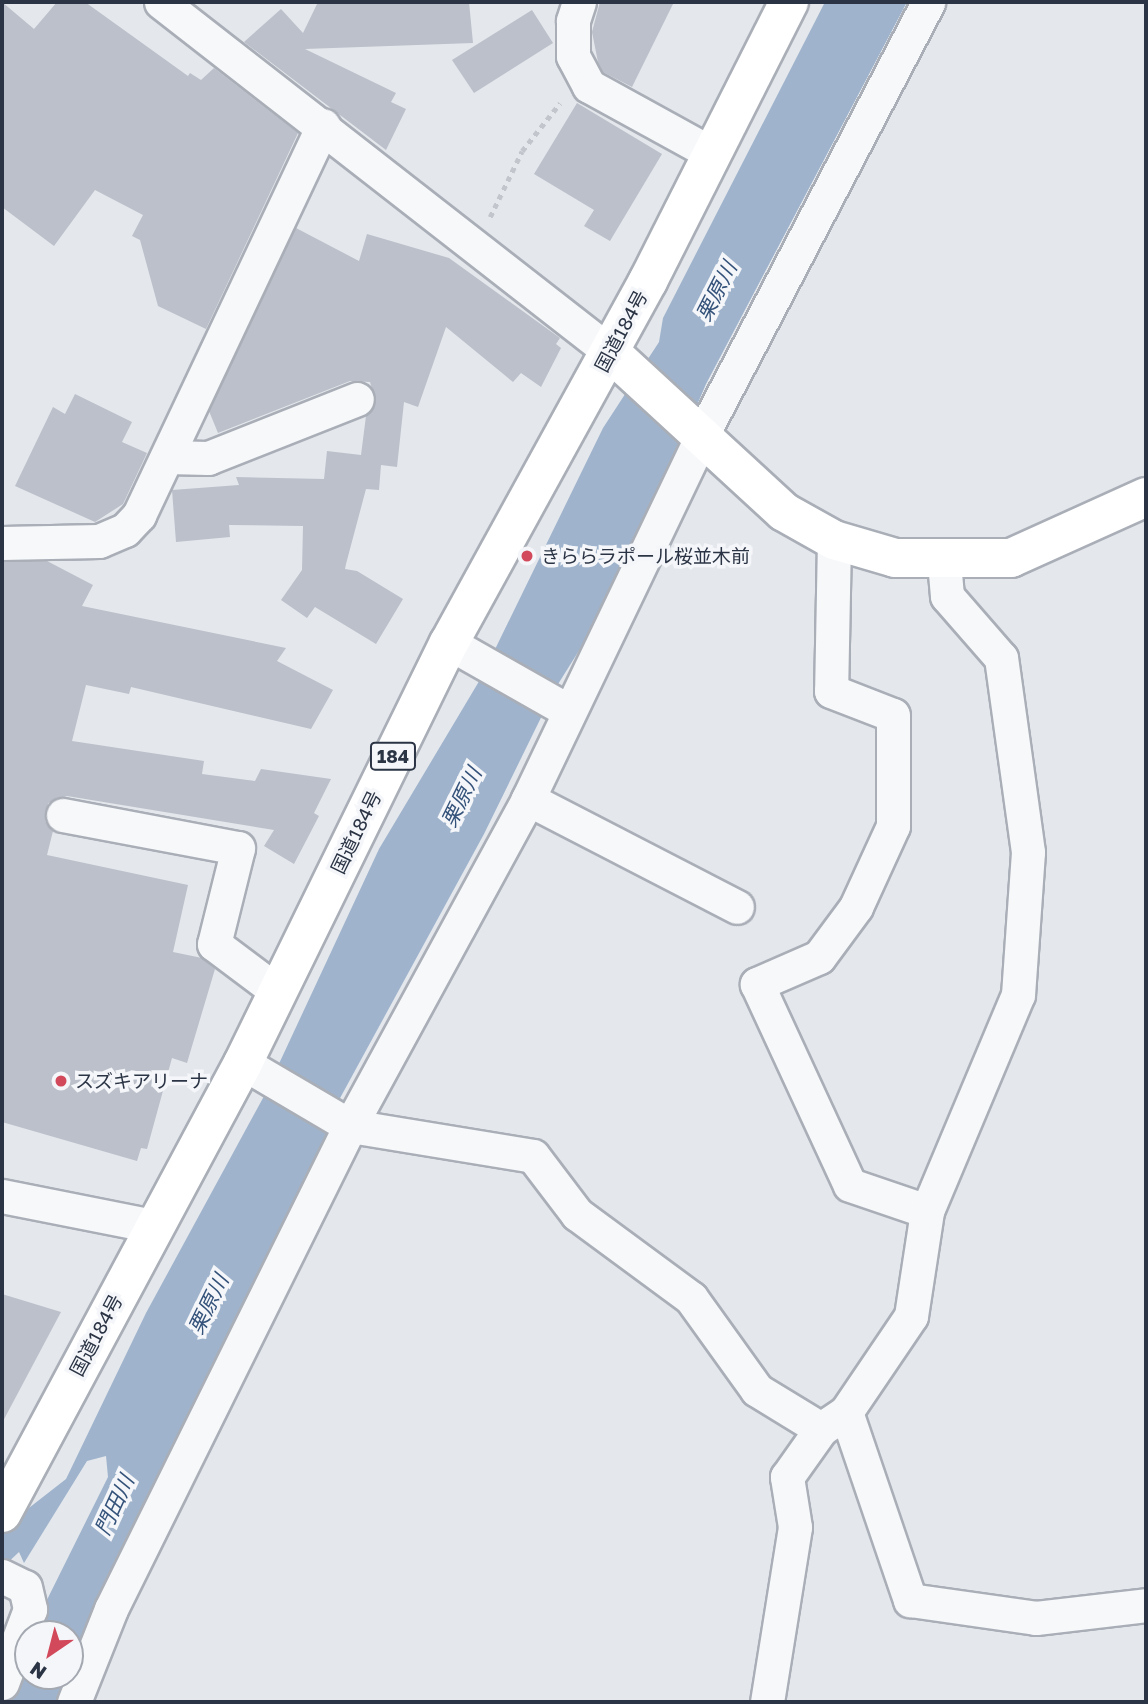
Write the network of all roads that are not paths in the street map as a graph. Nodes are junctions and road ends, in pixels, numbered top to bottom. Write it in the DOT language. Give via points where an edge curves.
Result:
graph roads {
  1 [pos="161,2"];
  2 [pos="579,2"];
  3 [pos="789,2"];
  4 [pos="928,2"];
  5 [pos="323,125"];
  6 [pos="711,153"];
  7 [pos="621,365"];
  8 [pos="357,399"];
  9 [pos="695,427"];
  10 [pos="167,457"];
  11 [pos="1146,497"];
  12 [pos="834,540"];
  13 [pos="2,543"];
  14 [pos="944,561"];
  15 [pos="463,651"];
  16 [pos="557,705"];
  17 [pos="528,799"];
  18 [pos="63,815"];
  19 [pos="737,906"];
  20 [pos="278,992"];
  21 [pos="253,1069"];
  22 [pos="342,1120"];
  23 [pos="2,1196"];
  24 [pos="927,1211"];
  25 [pos="154,1226"];
  26 [pos="833,1420"];
  27 [pos="3,1508"];
  28 [pos="2,1576"];
  29 [pos="1146,1605"];
  30 [pos="2,1683"];
  31 [pos="74,1702"];
  32 [pos="767,1702"];
  1 -- 5 [label="street"];
  2 -- 6 [label="street" via="573,21 573,56 589,86"];
  3 -- 6 [label="main road, 国道184号 / 184"];
  4 -- 9 [label="street"];
  5 -- 7 [label="street"];
  5 -- 10 [label="street"];
  6 -- 7 [label="main road, 国道184号 / 184"];
  7 -- 9 [label="main road"];
  7 -- 15 [label="main road, 国道184号 / 184"];
  8 -- 10 [label="street" via="208,457"];
  9 -- 12 [label="main road" via="784,512"];
  9 -- 16 [label="street"];
  10 -- 13 [label="street" via="139,515 125,530 99,541"];
  11 -- 14 [label="main road" via="1010,558"];
  12 -- 14 [label="main road" via="895,558"];
  12 -- 24 [label="street" via="831,691 893,715 893,826 856,907 818,957 757,984 850,1185"];
  14 -- 24 [label="street" via="947,596 1001,658 1028,852 1018,995"];
  15 -- 16 [label="street"];
  15 -- 20 [label="main road, 国道184号 / 184"];
  16 -- 17 [label="street"];
  17 -- 19 [label="street"];
  17 -- 22 [label="street"];
  18 -- 20 [label="street" via="238,848 214,944"];
  20 -- 21 [label="main road, 国道184号 / 184"];
  21 -- 22 [label="street"];
  21 -- 25 [label="main road, 国道184号 / 184"];
  22 -- 26 [label="street" via="533,1156 577,1214 691,1298 757,1390"];
  22 -- 31 [label="street" via="111,1609"];
  23 -- 25 [label="street"];
  24 -- 26 [label="street" via="911,1316"];
  25 -- 27 [label="main road, 国道184号 / 184"];
  26 -- 29 [label="street" via="910,1600 1037,1618"];
  26 -- 32 [label="street" via="787,1477 795,1527"];
  28 -- 30 [label="street" via="25,1587 30,1609"];
}
